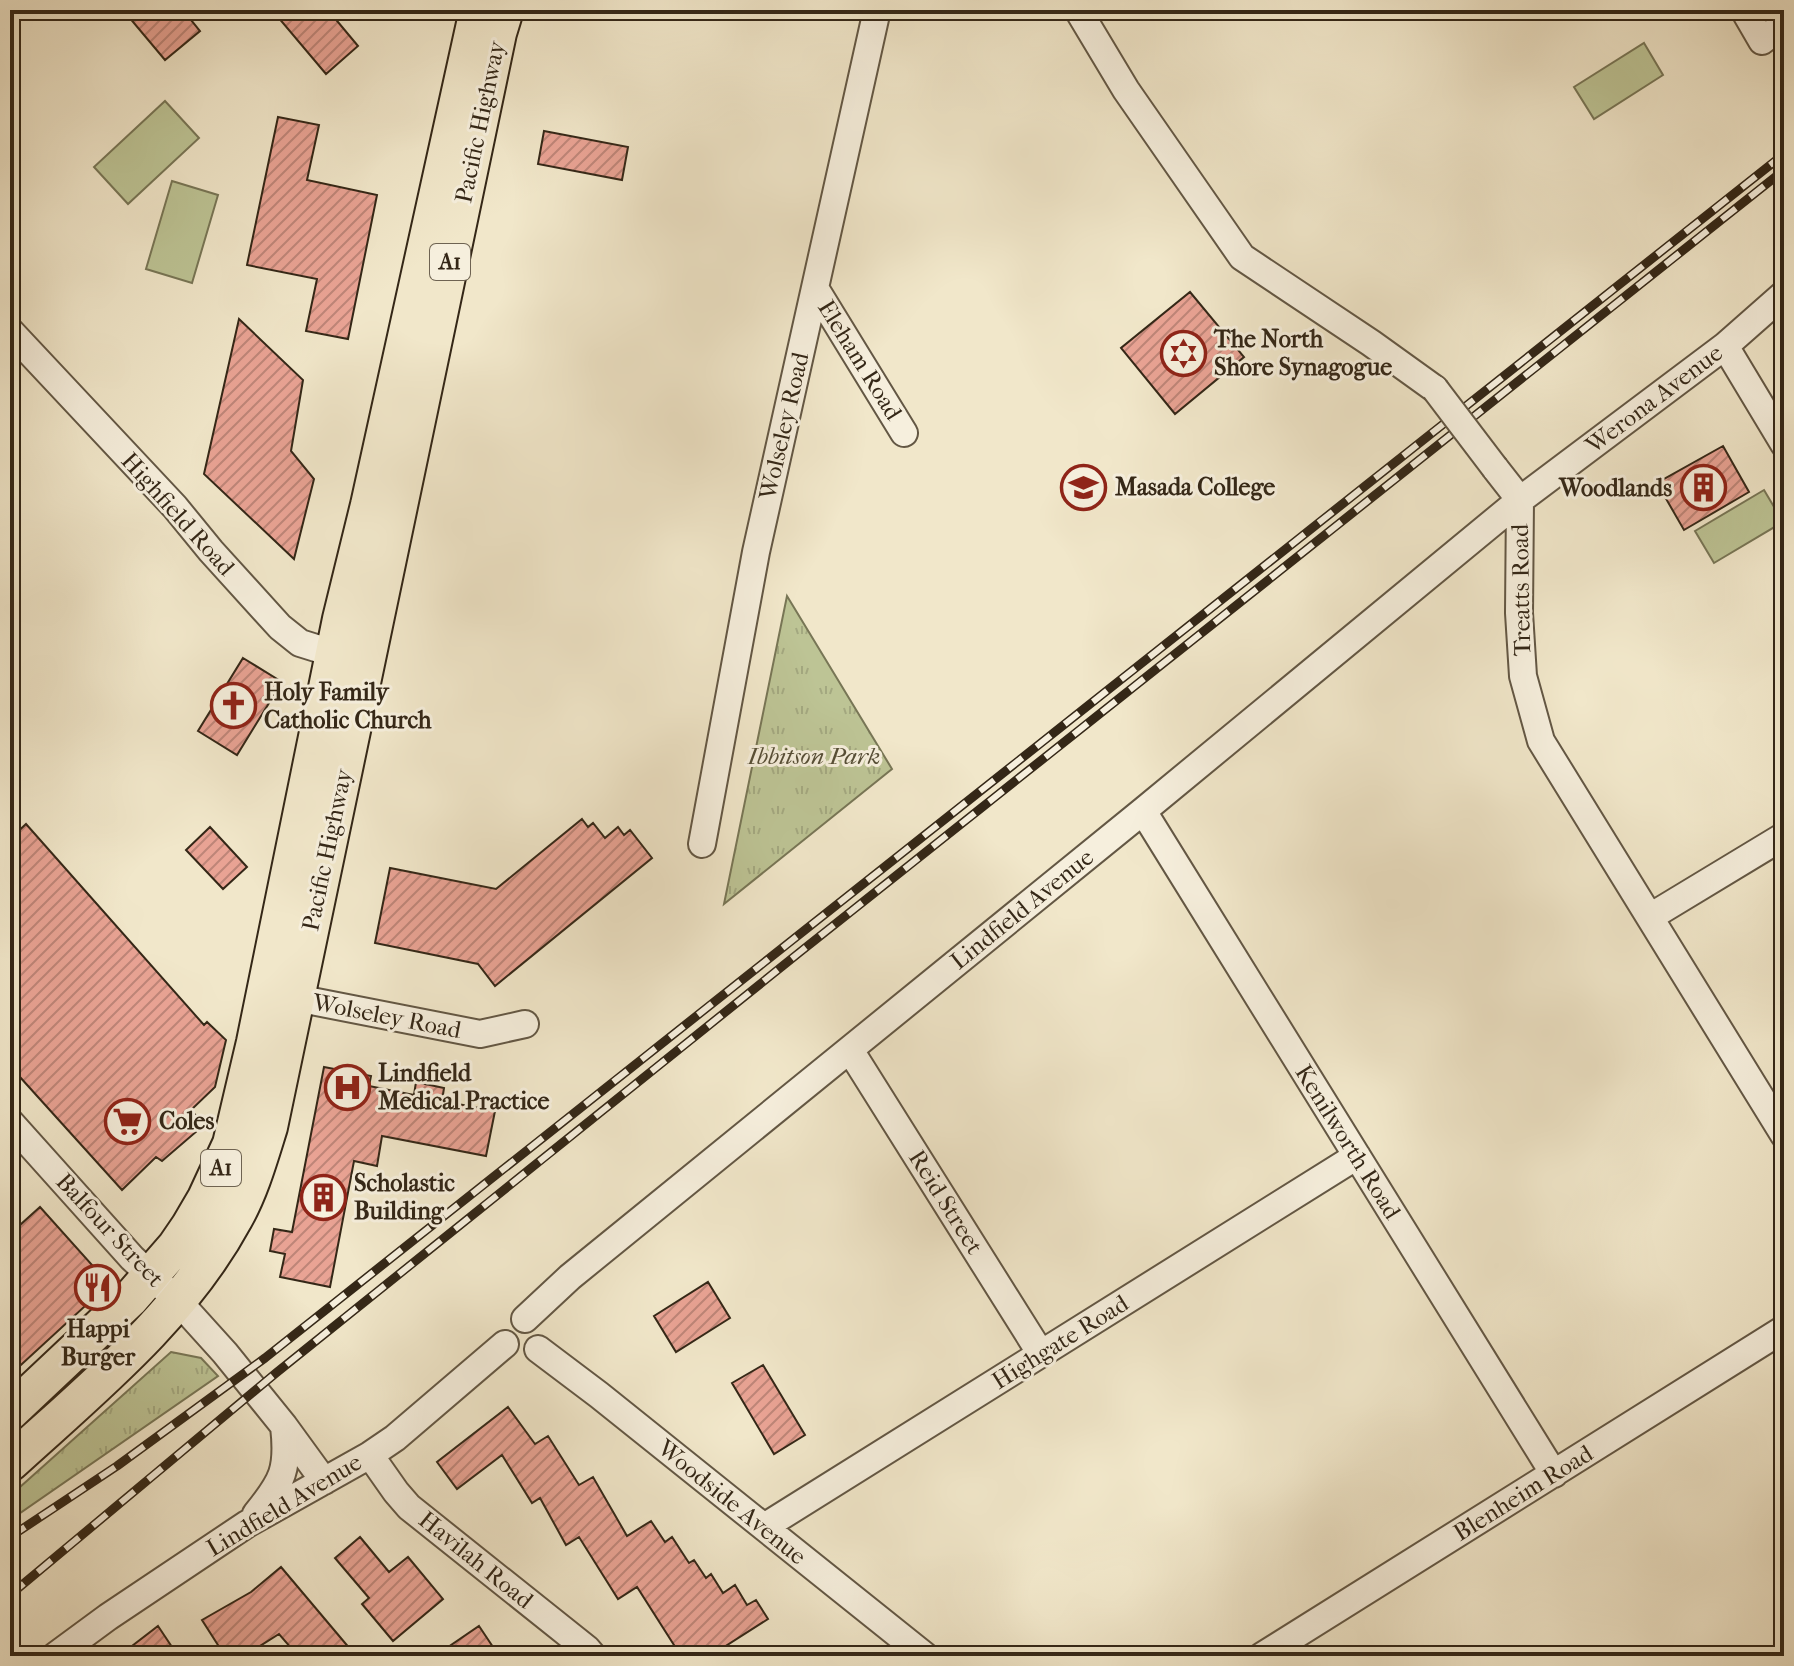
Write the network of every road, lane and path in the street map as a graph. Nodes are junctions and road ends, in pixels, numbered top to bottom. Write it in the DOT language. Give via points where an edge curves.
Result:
graph roads {
  1 [pos="478,10"];
  2 [pos="505,10"];
  3 [pos="877,10"];
  4 [pos="1078,10"];
  5 [pos="1744,10"];
  6 [pos="1784,24"];
  7 [pos="815,288"];
  8 [pos="1784,294"];
  9 [pos="10,331"];
  10 [pos="1725,346"];
  11 [pos="904,433"];
  12 [pos="1784,444"];
  13 [pos="1520,500"];
  14 [pos="350,659"];
  15 [pos="1143,811"];
  16 [pos="1784,836"];
  17 [pos="702,844"];
  18 [pos="1650,917"];
  19 [pos="296,998"];
  20 [pos="525,1024"];
  21 [pos="850,1050"];
  22 [pos="10,1122"];
  23 [pos="1784,1135"];
  24 [pos="1357,1156"];
  25 [pos="150,1276"];
  26 [pos="178,1301"];
  27 [pos="525,1319"];
  28 [pos="1784,1329"];
  29 [pos="505,1344"];
  30 [pos="538,1349"];
  31 [pos="1041,1354"];
  32 [pos="10,1412"];
  33 [pos="284,1426"];
  34 [pos="370,1455"];
  35 [pos="10,1463"];
  36 [pos="1554,1474"];
  37 [pos="324,1481"];
  38 [pos="247,1524"];
  39 [pos="764,1527"];
  40 [pos="55,1656"];
  41 [pos="593,1656"];
  42 [pos="925,1656"];
  43 [pos="1262,1656"];
  1 -- 14 [label="highway, Pacific Highway / A1" via="369,505"];
  2 -- 14 [label="highway, Pacific Highway / A1"];
  3 -- 7 [label="street, Wolseley Road"];
  4 -- 13 [label="street, Treatts Road, bridge" via="1126,90 1242,257 1435,389"];
  5 -- 6 [label="street" via="1762,41"];
  7 -- 11 [label="street, Eleham Road"];
  7 -- 17 [label="street, Wolseley Road" via="756,552"];
  8 -- 10 [label="street, Werona Avenue"];
  9 -- 14 [label="street, Highfield Road" via="280,627 300,643"];
  10 -- 12 [label="street"];
  10 -- 13 [label="street, Werona Avenue"];
  13 -- 15 [label="street, Lindfield Avenue"];
  13 -- 18 [label="street, Treatts Road" via="1523,676 1541,741"];
  14 -- 19 [label="highway, Pacific Highway / A1"];
  14 -- 25 [label="highway, Pacific Highway / A1" via="231,1144 189,1227"];
  15 -- 21 [label="street, Lindfield Avenue"];
  15 -- 24 [label="street, Kenilworth Road"];
  16 -- 18 [label="street"];
  18 -- 23 [label="street, Treatts Road"];
  19 -- 20 [label="street, Wolseley Road" via="480,1034"];
  19 -- 26 [label="highway, Pacific Highway / A1" via="269,1127 251,1182 219,1246"];
  21 -- 27 [label="street, Lindfield Avenue"];
  21 -- 31 [label="street, Reid Street"];
  22 -- 25 [label="street, Balfour Street"];
  24 -- 31 [label="street, Highgate Road"];
  24 -- 36 [label="street, Kenilworth Road"];
  25 -- 26 [label="street, Balfour Street"];
  25 -- 32 [label="highway, Pacific Highway / A1"];
  26 -- 33 [label="street"];
  26 -- 35 [label="highway, Pacific Highway / A1"];
  27 -- 29 [label="street" via="505,1331"];
  27 -- 30 [label="street" via="538,1328"];
  28 -- 36 [label="street, Blenheim Road"];
  29 -- 30 [label="street" via="523,1357"];
  29 -- 34 [label="street, Lindfield Avenue"];
  30 -- 39 [label="street, Woodside Avenue"];
  31 -- 39 [label="street, Highgate Road"];
  33 -- 37 [label="street"];
  33 -- 38 [label="street" via="287,1456 280,1482"];
  34 -- 37 [label="street, Lindfield Avenue"];
  34 -- 41 [label="street, Havilah Road" via="409,1507"];
  36 -- 43 [label="street, Blenheim Road"];
  37 -- 38 [label="street, Lindfield Avenue"];
  38 -- 40 [label="street, Lindfield Avenue"];
  39 -- 42 [label="street, Woodside Avenue"];
}
